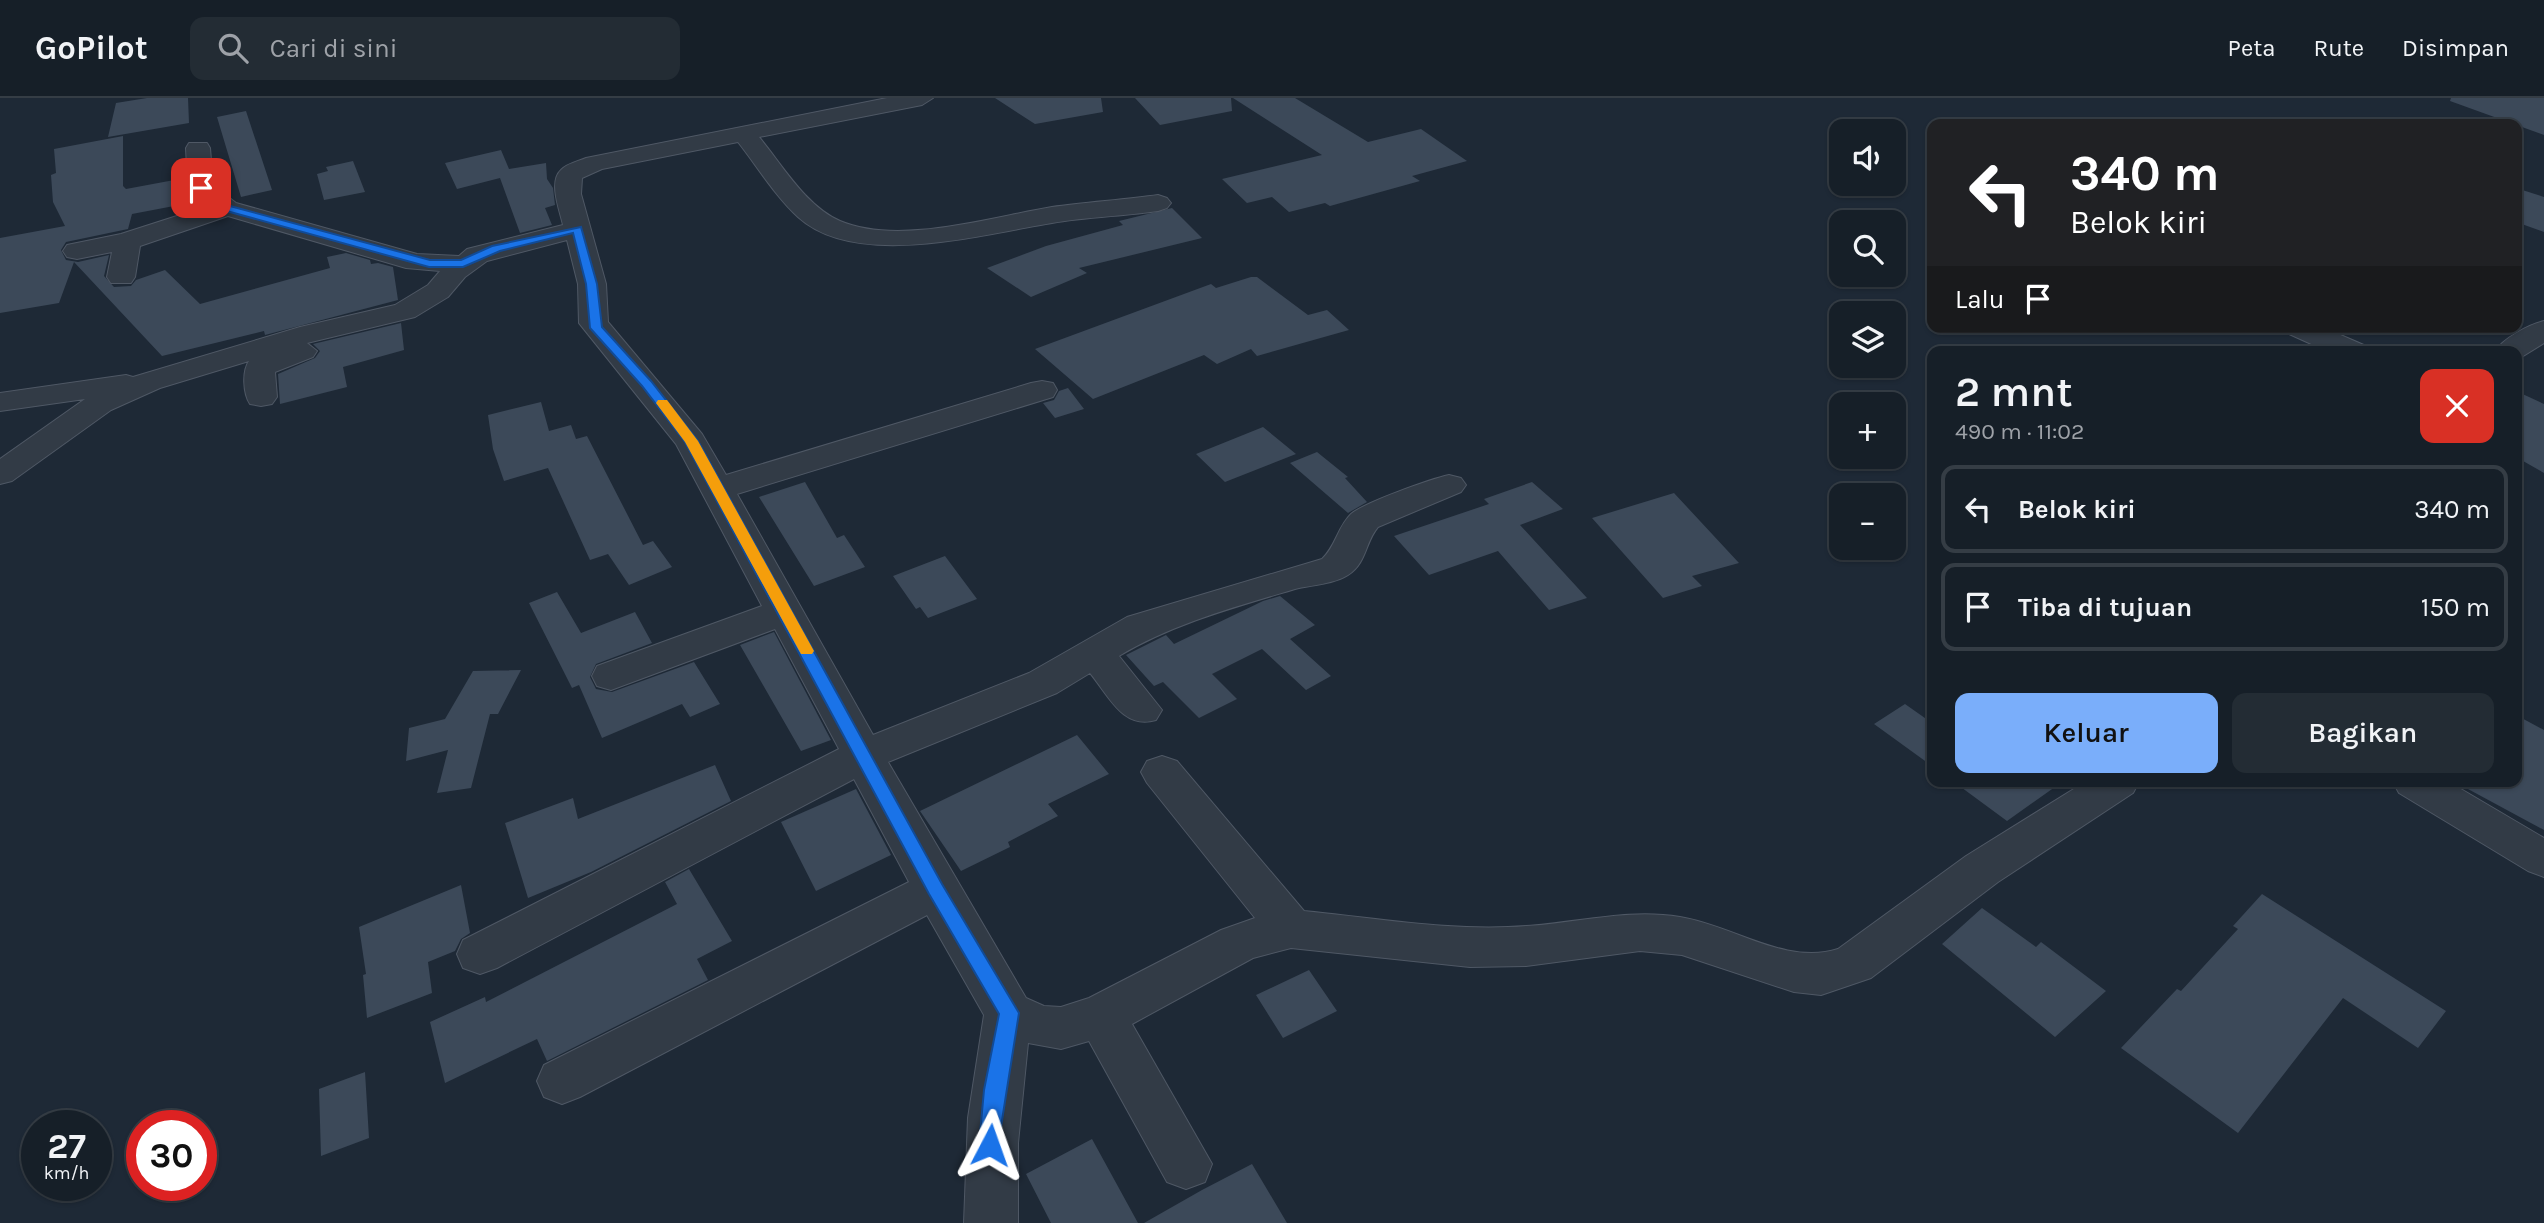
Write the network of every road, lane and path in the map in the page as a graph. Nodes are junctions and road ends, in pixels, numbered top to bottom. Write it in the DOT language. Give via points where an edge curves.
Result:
graph roads {
  1 [pos="922,98"];
  2 [pos="744,134"];
  3 [pos="198,148"];
  4 [pos="1158,203"];
  5 [pos="227,208"];
  6 [pos="577,229"];
  7 [pos="127,241"];
  8 [pos="77,251"];
  9 [pos="463,264"];
  10 [pos="121,277"];
  11 [pos="2544,330"];
  12 [pos="310,333"];
  13 [pos="2311,333"];
  14 [pos="2341,346"];
  15 [pos="2519,346"];
  16 [pos="149,381"];
  17 [pos="1042,390"];
  18 [pos="261,397"];
  19 [pos="0,402"];
  20 [pos="0,474"];
  21 [pos="1449,485"];
  22 [pos="717,489"];
  23 [pos="785,611"];
  24 [pos="1094,652"];
  25 [pos="611,676"];
  26 [pos="1142,710"];
  27 [pos="864,755"];
  28 [pos="1162,772"];
  29 [pos="2110,787"];
  30 [pos="2422,787"];
  31 [pos="2544,859"];
  32 [pos="936,889"];
  33 [pos="1291,929"];
  34 [pos="480,954"];
  35 [pos="1009,1013"];
  36 [pos="1101,1016"];
  37 [pos="562,1081"];
  38 [pos="1186,1164"];
  39 [pos="991,1223"];
  1 -- 2 [label="street"];
  2 -- 4 [label="street" via="807,212 853,234 912,236"];
  2 -- 6 [label="street" via="595,163 575,171 570,174 568,194"];
  3 -- 5 [label="street" via="201,188"];
  5 -- 7 [label="street"];
  5 -- 9 [label="street" via="416,262"];
  6 -- 9 [label="street" via="496,248"];
  6 -- 22 [label="street" via="592,284 596,328 647,383 691,441"];
  7 -- 8 [label="street"];
  7 -- 10 [label="street"];
  9 -- 12 [label="street" via="438,291 405,311"];
  11 -- 15 [label="street"];
  12 -- 16 [label="street"];
  12 -- 18 [label="street" via="308,348 260,367"];
  13 -- 14 [label="street"];
  16 -- 19 [label="street"];
  16 -- 20 [label="street" via="100,404"];
  17 -- 22 [label="street"];
  21 -- 24 [label="street" via="1366,519 1353,534 1350,552 1334,568 1140,626"];
  22 -- 23 [label="street"];
  23 -- 25 [label="street"];
  23 -- 27 [label="street"];
  24 -- 26 [label="street"];
  24 -- 27 [label="street" via="1043,683"];
  27 -- 32 [label="street"];
  27 -- 34 [label="street"];
  28 -- 33 [label="street"];
  29 -- 33 [label="street" via="1982,869 1854,964 1821,975 1794,972 1682,936 1659,933 1470,947"];
  30 -- 31 [label="street"];
  32 -- 35 [label="street"];
  32 -- 37 [label="street"];
  33 -- 36 [label="street" via="1237,944"];
  35 -- 36 [label="street" via="1042,1027 1060,1028"];
  35 -- 39 [label="street" via="994,1090"];
  36 -- 38 [label="street"];
}
